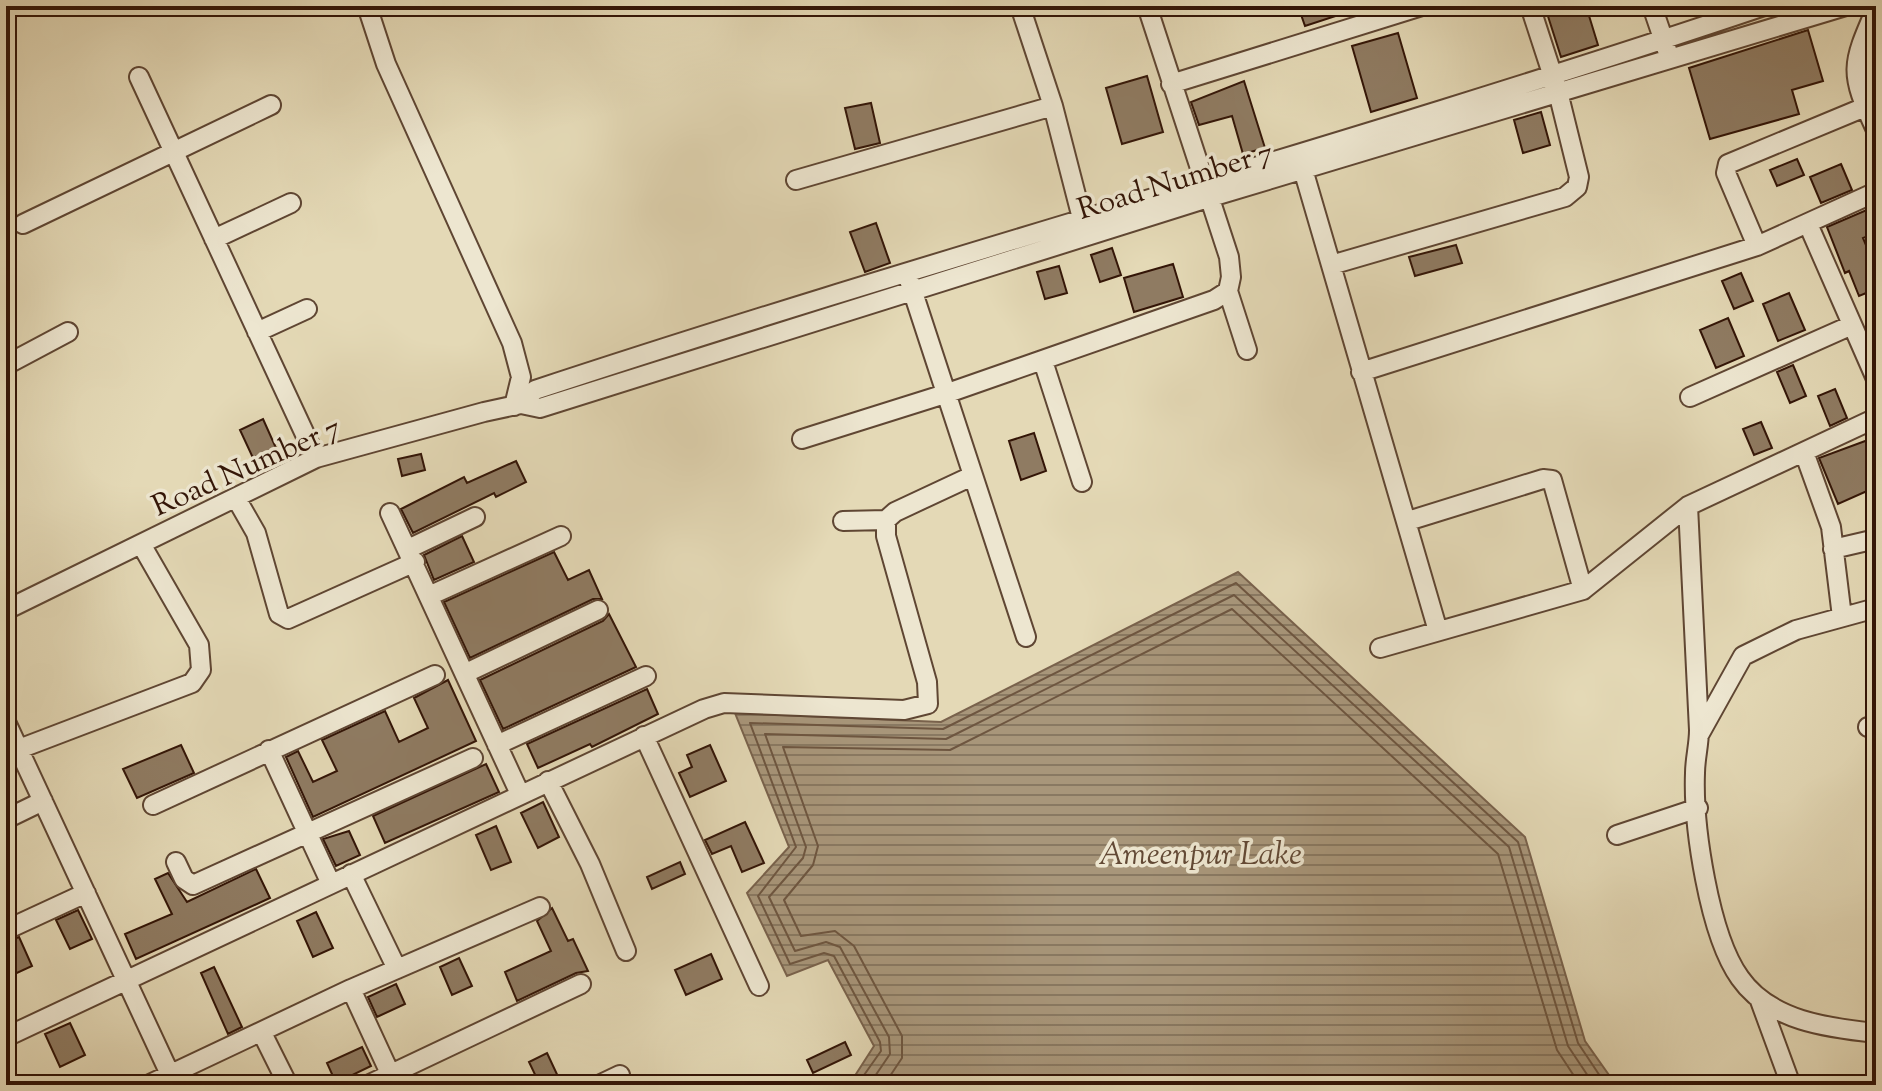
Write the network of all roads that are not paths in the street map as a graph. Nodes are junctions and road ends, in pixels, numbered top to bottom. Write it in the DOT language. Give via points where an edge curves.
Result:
graph roads {
  1 [pos="367,6"];
  2 [pos="1020,6"];
  3 [pos="1147,6"];
  4 [pos="1422,6"];
  5 [pos="1530,6"];
  6 [pos="1652,6"];
  7 [pos="1764,6"];
  8 [pos="1846,6"];
  9 [pos="1876,9"];
  10 [pos="1666,48"];
  11 [pos="139,77"];
  12 [pos="1171,84"];
  13 [pos="1555,84"];
  14 [pos="271,105"];
  15 [pos="1053,106"];
  16 [pos="1865,107"];
  17 [pos="1876,130"];
  18 [pos="173,152"];
  19 [pos="1301,161"];
  20 [pos="796,180"];
  21 [pos="1205,190"];
  22 [pos="1876,192"];
  23 [pos="291,203"];
  24 [pos="23,224"];
  25 [pos="1808,224"];
  26 [pos="1085,228"];
  27 [pos="214,239"];
  28 [pos="1757,246"];
  29 [pos="1331,265"];
  30 [pos="907,273"];
  31 [pos="1228,291"];
  32 [pos="912,292"];
  33 [pos="794,307"];
  34 [pos="307,309"];
  35 [pos="1852,325"];
  36 [pos="801,327"];
  37 [pos="68,332"];
  38 [pos="257,332"];
  39 [pos="1247,350"];
  40 [pos="1043,361"];
  41 [pos="6,365"];
  42 [pos="1361,372"];
  43 [pos="1876,379"];
  44 [pos="945,394"];
  45 [pos="1690,397"];
  46 [pos="518,405"];
  47 [pos="1876,418"];
  48 [pos="802,439"];
  49 [pos="1804,452"];
  50 [pos="316,458"];
  51 [pos="972,476"];
  52 [pos="1082,482"];
  53 [pos="236,498"];
  54 [pos="1688,506"];
  55 [pos="390,513"];
  56 [pos="475,517"];
  57 [pos="886,520"];
  58 [pos="843,521"];
  59 [pos="1408,521"];
  60 [pos="561,536"];
  61 [pos="1876,539"];
  62 [pos="141,544"];
  63 [pos="1833,549"];
  64 [pos="412,556"];
  65 [pos="1583,590"];
  66 [pos="431,595"];
  67 [pos="1876,608"];
  68 [pos="6,610"];
  69 [pos="598,610"];
  70 [pos="1842,617"];
  71 [pos="1438,631"];
  72 [pos="1026,637"];
  73 [pos="1380,648"];
  74 [pos="466,673"];
  75 [pos="435,675"];
  76 [pos="646,676"];
  77 [pos="6,723"];
  78 [pos="1699,735"];
  79 [pos="644,736"];
  80 [pos="497,745"];
  81 [pos="19,749"];
  82 [pos="269,750"];
  83 [pos="473,758"];
  84 [pos="548,781"];
  85 [pos="520,794"];
  86 [pos="43,801"];
  87 [pos="153,805"];
  88 [pos="1698,808"];
  89 [pos="6,819"];
  90 [pos="306,831"];
  91 [pos="1617,835"];
  92 [pos="176,862"];
  93 [pos="351,874"];
  94 [pos="331,884"];
  95 [pos="86,893"];
  96 [pos="540,907"];
  97 [pos="6,930"];
  98 [pos="626,951"];
  99 [pos="397,969"];
  100 [pos="126,980"];
  101 [pos="581,984"];
  102 [pos="759,986"];
  103 [pos="351,989"];
  104 [pos="1759,998"];
  105 [pos="262,1033"];
  106 [pos="1876,1033"];
  107 [pos="6,1037"];
  108 [pos="620,1075"];
  109 [pos="173,1080"];
  110 [pos="393,1080"];
  111 [pos="148,1085"];
  112 [pos="288,1085"];
  113 [pos="368,1085"];
  114 [pos="599,1085"];
  115 [pos="1791,1085"];
  1 -- 46 [label="street" via="386,64 512,343 521,377"];
  2 -- 15 [label="street"];
  3 -- 12 [label="street"];
  4 -- 12 [label="street"];
  5 -- 13 [label="street"];
  6 -- 10 [label="street"];
  7 -- 10 [label="street, Road Number 7"];
  8 -- 10 [label="street, Road Number 7"];
  9 -- 16 [label="street" via="1854,58"];
  10 -- 13 [label="street, Road Number 7"];
  11 -- 18 [label="street"];
  12 -- 21 [label="street"];
  13 -- 19 [label="street, Road Number 7"];
  13 -- 29 [label="street" via="1579,177 1572,193"];
  14 -- 18 [label="street"];
  15 -- 20 [label="street"];
  15 -- 26 [label="street"];
  16 -- 17 [label="street"];
  16 -- 28 [label="street" via="1728,164 1726,173"];
  18 -- 24 [label="street"];
  18 -- 27 [label="street"];
  19 -- 21 [label="street, Road Number 7"];
  19 -- 29 [label="street"];
  21 -- 26 [label="street, Road Number 7"];
  21 -- 31 [label="street" via="1229,257"];
  22 -- 25 [label="street"];
  23 -- 27 [label="street"];
  25 -- 28 [label="street"];
  25 -- 35 [label="street"];
  26 -- 30 [label="street, Road Number 7"];
  26 -- 32 [label="street, Road Number 7"];
  27 -- 38 [label="street"];
  28 -- 42 [label="street"];
  29 -- 42 [label="street"];
  30 -- 32 [label="street"];
  30 -- 33 [label="street, Road Number 7"];
  31 -- 39 [label="street"];
  31 -- 40 [label="street"];
  32 -- 36 [label="street, Road Number 7"];
  32 -- 44 [label="street"];
  33 -- 36 [label="street"];
  33 -- 46 [label="street, Road Number 7" via="535,390"];
  34 -- 38 [label="street"];
  35 -- 43 [label="street"];
  35 -- 45 [label="street"];
  36 -- 46 [label="street, Road Number 7" via="540,408"];
  37 -- 41 [label="street"];
  38 -- 50 [label="street"];
  40 -- 44 [label="street"];
  40 -- 52 [label="street"];
  42 -- 59 [label="street"];
  44 -- 48 [label="street"];
  44 -- 51 [label="street"];
  46 -- 50 [label="street, Road Number 7"];
  47 -- 49 [label="street"];
  49 -- 54 [label="street"];
  49 -- 63 [label="street" via="1831,527"];
  50 -- 53 [label="street, Road Number 7"];
  51 -- 57 [label="street"];
  51 -- 72 [label="street"];
  53 -- 62 [label="street, Road Number 7"];
  53 -- 64 [label="street" via="256,533 279,614 288,619"];
  54 -- 65 [label="street"];
  54 -- 78 [label="street"];
  55 -- 64 [label="street"];
  56 -- 64 [label="street"];
  57 -- 58 [label="street"];
  57 -- 79 [label="street" via="928,704 904,710 724,703"];
  59 -- 65 [label="street" via="1552,480"];
  59 -- 71 [label="street"];
  60 -- 66 [label="street"];
  61 -- 63 [label="street"];
  62 -- 68 [label="street, Road Number 7"];
  62 -- 81 [label="street" via="199,645 201,670 192,683"];
  63 -- 70 [label="street"];
  64 -- 66 [label="street"];
  65 -- 71 [label="street"];
  66 -- 74 [label="street"];
  67 -- 70 [label="street"];
  69 -- 74 [label="street"];
  70 -- 78 [label="street" via="1796,630 1743,656"];
  71 -- 73 [label="street"];
  74 -- 80 [label="street"];
  75 -- 82 [label="street"];
  76 -- 80 [label="street"];
  77 -- 81 [label="street"];
  78 -- 88 [label="street"];
  79 -- 84 [label="street"];
  79 -- 102 [label="street"];
  80 -- 85 [label="street"];
  81 -- 86 [label="street"];
  82 -- 87 [label="street"];
  82 -- 90 [label="street"];
  83 -- 90 [label="street"];
  84 -- 85 [label="street"];
  84 -- 98 [label="street"];
  85 -- 93 [label="street"];
  86 -- 89 [label="street"];
  86 -- 95 [label="street"];
  88 -- 91 [label="street"];
  88 -- 104 [label="street" via="1704,875 1724,952"];
  90 -- 92 [label="street" via="193,885"];
  90 -- 94 [label="street"];
  93 -- 94 [label="street"];
  93 -- 99 [label="street"];
  94 -- 100 [label="street"];
  95 -- 97 [label="street"];
  95 -- 100 [label="street"];
  96 -- 99 [label="street"];
  99 -- 103 [label="street"];
  100 -- 107 [label="street"];
  100 -- 109 [label="street"];
  101 -- 110 [label="street"];
  103 -- 105 [label="street"];
  103 -- 110 [label="street"];
  104 -- 106 [label="street" via="1825,1028"];
  104 -- 115 [label="street"];
  105 -- 109 [label="street"];
  105 -- 112 [label="street"];
  108 -- 114 [label="street"];
  109 -- 111 [label="street"];
  110 -- 113 [label="street"];
}
